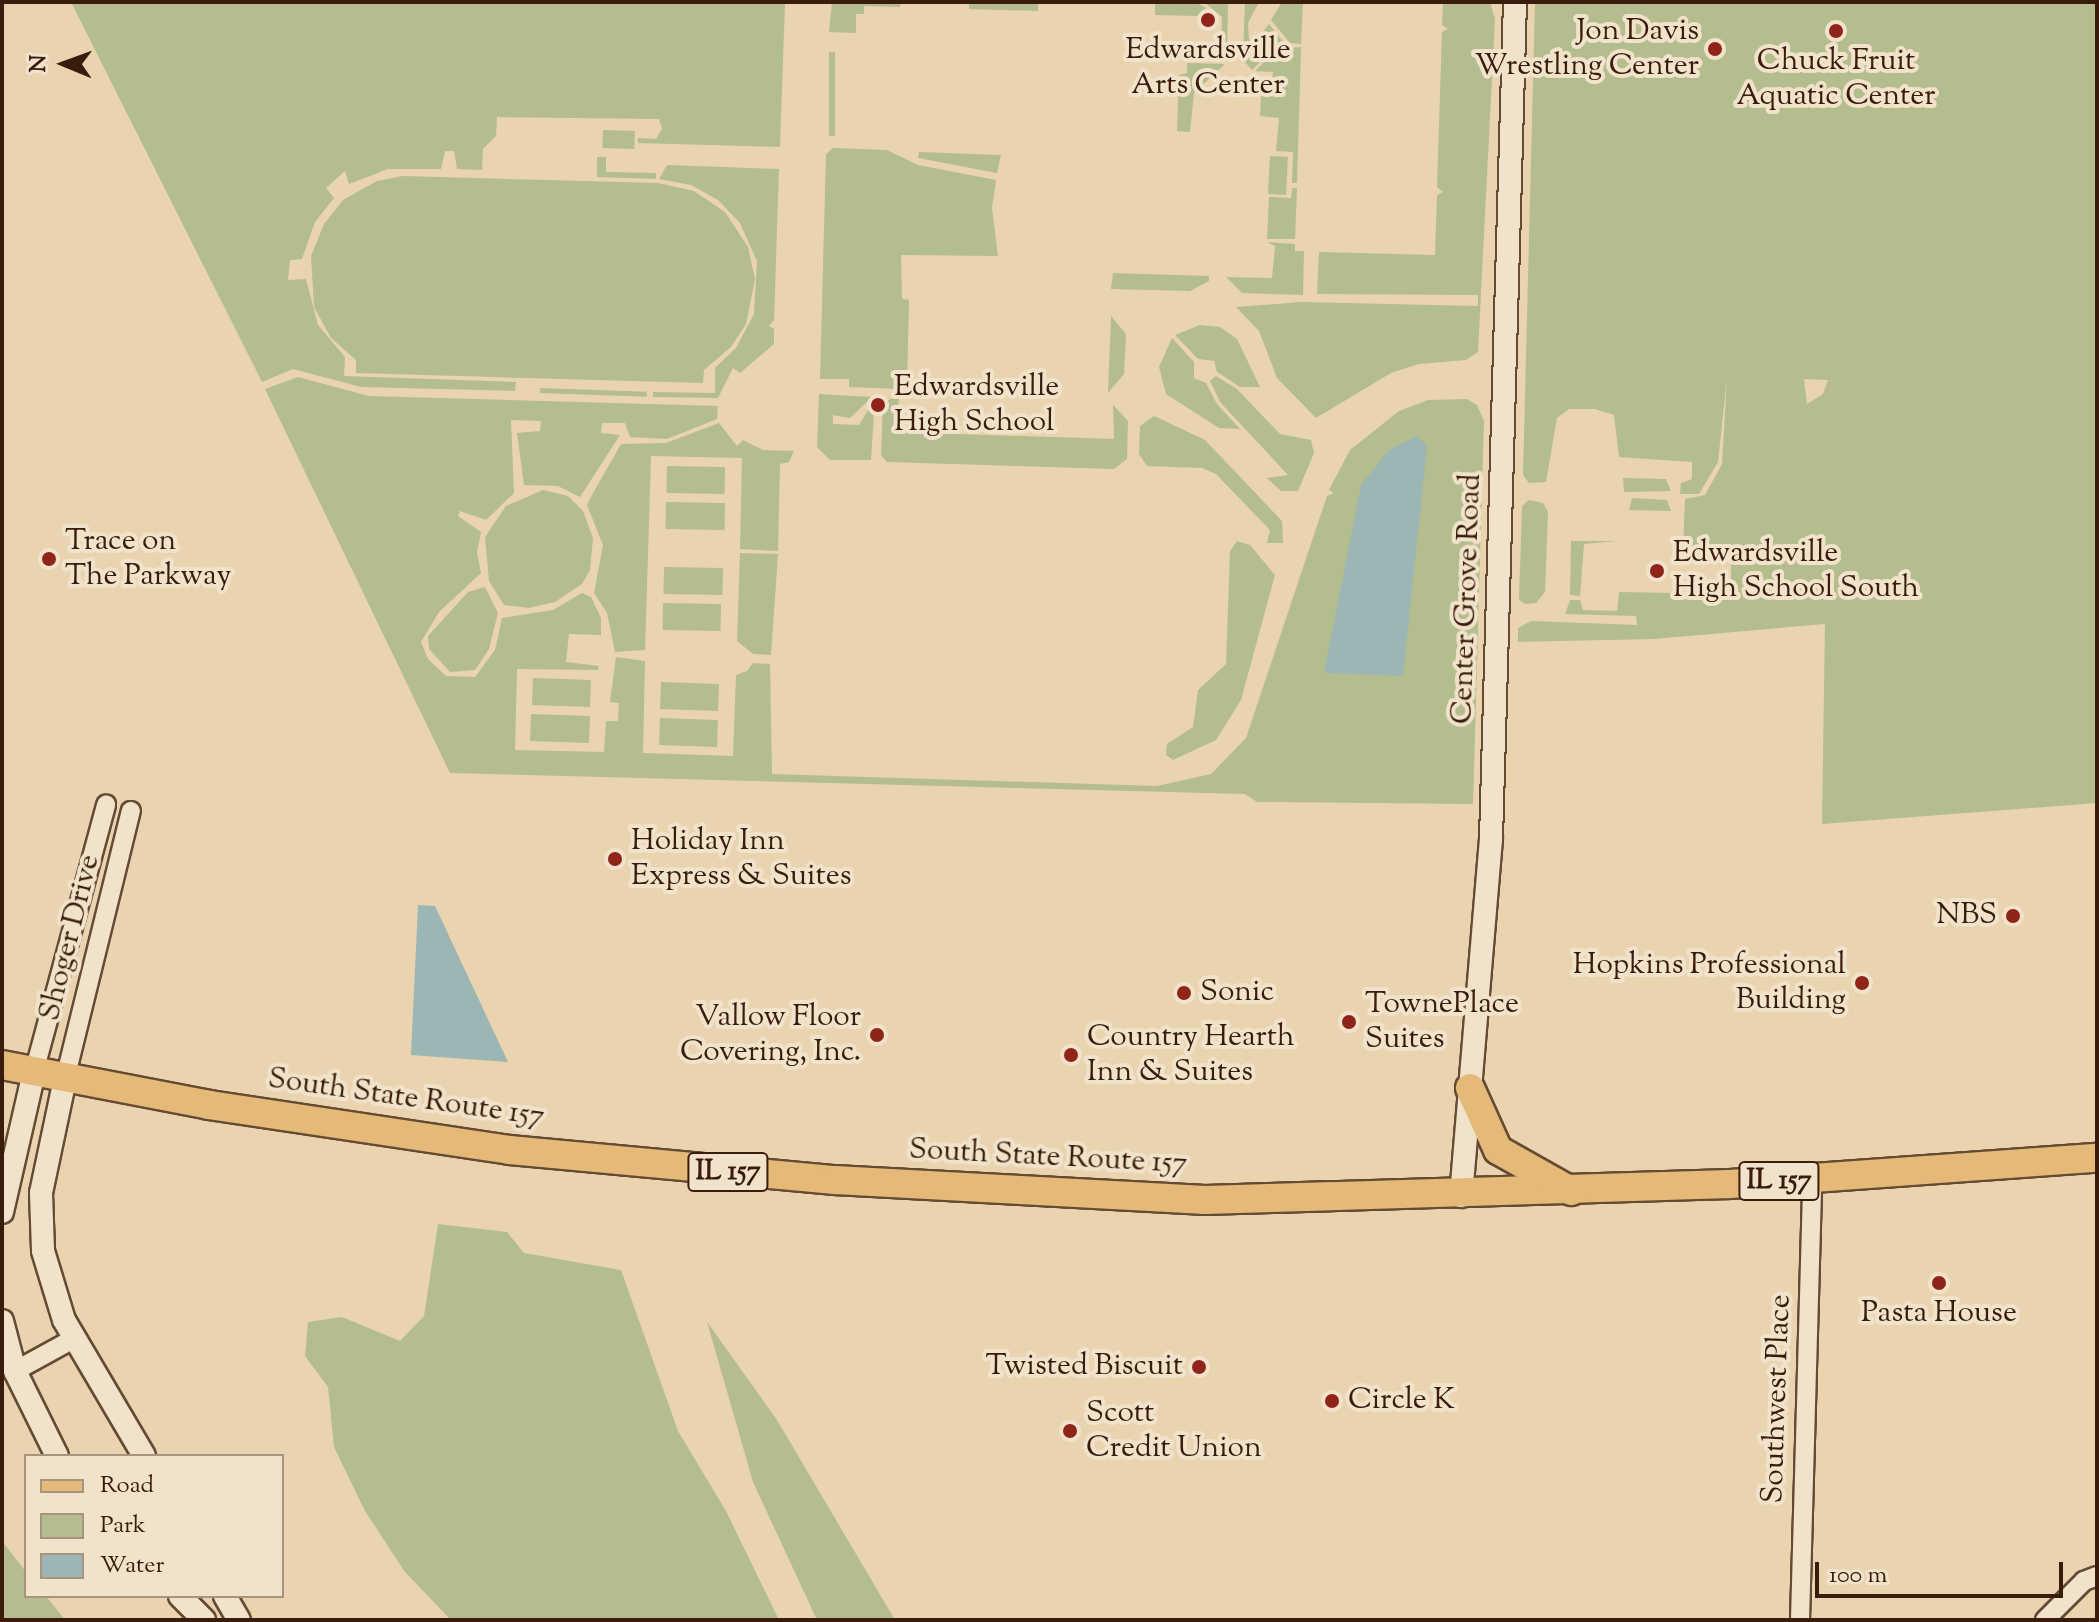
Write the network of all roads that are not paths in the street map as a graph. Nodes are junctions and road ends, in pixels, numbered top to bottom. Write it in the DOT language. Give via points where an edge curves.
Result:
graph roads {
  1 [pos="1515,2"];
  2 [pos="106,805"];
  3 [pos="131,811"];
  4 [pos="2,1065"];
  5 [pos="34,1072"];
  6 [pos="65,1079"];
  7 [pos="1470,1088"];
  8 [pos="2097,1158"];
  9 [pos="1812,1179"];
  10 [pos="1571,1191"];
  11 [pos="1461,1196"];
  12 [pos="2,1212"];
  13 [pos="2,1321"];
  14 [pos="75,1338"];
  15 [pos="15,1371"];
  16 [pos="56,1454"];
  17 [pos="143,1454"];
  18 [pos="2097,1576"];
  19 [pos="182,1598"];
  20 [pos="226,1598"];
  21 [pos="204,1620"];
  22 [pos="239,1620"];
  23 [pos="1800,1620"];
  24 [pos="2045,1620"];
  1 -- 7 [label="street, Center Grove Road" via="1491,839"];
  2 -- 5 [label="street, Shoger Drive"];
  3 -- 6 [label="street, Shoger Drive"];
  4 -- 5 [label="main road, South State Route 157 / IL 157"];
  5 -- 6 [label="main road, South State Route 157 / IL 157"];
  5 -- 12 [label="street"];
  6 -- 11 [label="main road, South State Route 157 / IL 157" via="510,1150 726,1172 1205,1200"];
  6 -- 14 [label="street" via="45,1166 41,1219 53,1291"];
  7 -- 10 [label="main road" via="1498,1150"];
  7 -- 11 [label="street, Center Grove Road"];
  8 -- 9 [label="main road, South State Route 157 / IL 157"];
  9 -- 10 [label="main road, South State Route 157 / IL 157"];
  9 -- 23 [label="street, Southwest Place"];
  10 -- 11 [label="main road, South State Route 157 / IL 157"];
  13 -- 15 [label="street"];
  14 -- 15 [label="street"];
  14 -- 17 [label="street"];
  15 -- 16 [label="street"];
  18 -- 24 [label="street" via="2084,1581"];
  19 -- 21 [label="street"];
  20 -- 22 [label="street"];
}
